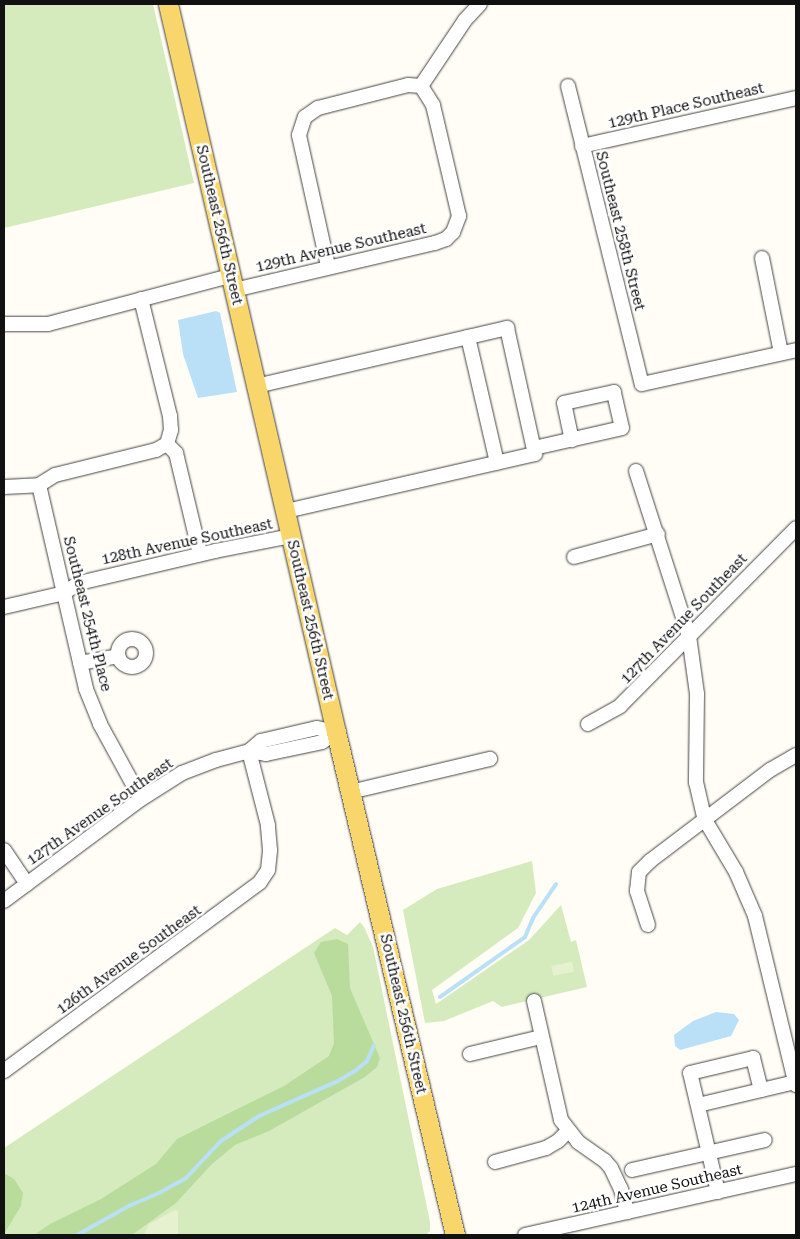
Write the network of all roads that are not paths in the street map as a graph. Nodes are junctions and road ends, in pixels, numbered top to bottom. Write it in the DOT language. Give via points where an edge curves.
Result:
graph roads {
  1 [pos="168,4"];
  2 [pos="480,4"];
  3 [pos="421,86"];
  4 [pos="568,86"];
  5 [pos="796,98"];
  6 [pos="582,146"];
  7 [pos="762,258"];
  8 [pos="328,266"];
  9 [pos="232,283"];
  10 [pos="141,299"];
  11 [pos="4,324"];
  12 [pos="468,337"];
  13 [pos="796,350"];
  14 [pos="781,353"];
  15 [pos="256,386"];
  16 [pos="572,440"];
  17 [pos="167,444"];
  18 [pos="534,448"];
  19 [pos="497,463"];
  20 [pos="636,471"];
  21 [pos="39,485"];
  22 [pos="4,487"];
  23 [pos="286,511"];
  24 [pos="796,528"];
  25 [pos="658,534"];
  26 [pos="292,536"];
  27 [pos="200,554"];
  28 [pos="574,557"];
  29 [pos="64,593"];
  30 [pos="4,607"];
  31 [pos="689,636"];
  32 [pos="118,656"];
  33 [pos="80,662"];
  34 [pos="588,724"];
  35 [pos="336,732"];
  36 [pos="249,752"];
  37 [pos="796,755"];
  38 [pos="490,759"];
  39 [pos="350,792"];
  40 [pos="141,799"];
  41 [pos="705,820"];
  42 [pos="4,850"];
  43 [pos="27,884"];
  44 [pos="4,901"];
  45 [pos="648,925"];
  46 [pos="534,1001"];
  47 [pos="541,1037"];
  48 [pos="470,1054"];
  49 [pos="4,1071"];
  50 [pos="796,1084"];
  51 [pos="761,1090"];
  52 [pos="698,1105"];
  53 [pos="568,1131"];
  54 [pos="765,1140"];
  55 [pos="709,1153"];
  56 [pos="495,1162"];
  57 [pos="632,1170"];
  58 [pos="796,1174"];
  59 [pos="718,1192"];
  60 [pos="627,1212"];
  61 [pos="584,1229"];
  62 [pos="456,1235"];
  63 [pos="525,1235"];
  1 -- 9 [label="main road, Southeast 256th Street"];
  2 -- 3 [label="street" via="465,20"];
  3 -- 8 [label="street" via="408,85 318,108 305,117 299,135"];
  3 -- 8 [label="street, 129th Avenue Southeast" via="433,105 459,216 453,232 435,242"];
  4 -- 6 [label="street, Southeast 258th Street"];
  5 -- 6 [label="street, 129th Place Southeast"];
  6 -- 14 [label="street, Southeast 258th Street" via="642,384"];
  7 -- 14 [label="street"];
  8 -- 9 [label="street, 129th Avenue Southeast"];
  9 -- 10 [label="street, 129th Avenue Southeast"];
  9 -- 15 [label="main road, Southeast 256th Street"];
  10 -- 11 [label="street, 129th Avenue Southeast" via="48,324"];
  10 -- 17 [label="street" via="170,416"];
  12 -- 15 [label="street"];
  12 -- 18 [label="street" via="507,328"];
  12 -- 19 [label="street"];
  13 -- 14 [label="street"];
  15 -- 23 [label="main road, Southeast 256th Street"];
  16 -- 16 [label="street" via="622,428 614,392 564,403"];
  16 -- 18 [label="street"];
  17 -- 21 [label="street" via="156,450 55,475"];
  17 -- 27 [label="street" via="176,453"];
  18 -- 19 [label="street" via="535,454"];
  19 -- 23 [label="street"];
  20 -- 25 [label="street"];
  21 -- 22 [label="street"];
  21 -- 29 [label="street, Southeast 254th Place"];
  23 -- 26 [label="main road, Southeast 256th Street"];
  24 -- 31 [label="street, 127th Avenue Southeast"];
  25 -- 28 [label="street"];
  25 -- 31 [label="street"];
  26 -- 27 [label="street, 128th Avenue Southeast"];
  26 -- 35 [label="main road, Southeast 256th Street"];
  27 -- 29 [label="street, 128th Avenue Southeast" via="79,583"];
  29 -- 30 [label="street, 128th Avenue Southeast"];
  29 -- 33 [label="street, Southeast 254th Place"];
  31 -- 34 [label="street, 127th Avenue Southeast" via="620,706"];
  31 -- 41 [label="street" via="697,694 696,782"];
  32 -- 33 [label="street"];
  33 -- 40 [label="street, Southeast 254th Place" via="100,724"];
  35 -- 36 [label="street, 127th Avenue Southeast" via="322,742 266,754"];
  35 -- 39 [label="main road, Southeast 256th Street"];
  36 -- 40 [label="street, 127th Avenue Southeast" via="182,773"];
  36 -- 49 [label="street, 126th Avenue Southeast" via="268,824 268,870 260,882"];
  37 -- 41 [label="street" via="770,770"];
  38 -- 39 [label="street"];
  39 -- 62 [label="main road, Southeast 256th Street"];
  40 -- 43 [label="street, 127th Avenue Southeast"];
  41 -- 45 [label="street" via="639,872 637,891"];
  41 -- 50 [label="street" via="736,872 755,916"];
  42 -- 43 [label="street"];
  43 -- 44 [label="street, 127th Avenue Southeast"];
  46 -- 47 [label="street"];
  47 -- 48 [label="street"];
  47 -- 53 [label="street" via="557,1112"];
  50 -- 51 [label="street"];
  51 -- 52 [label="street"];
  51 -- 52 [label="street" via="753,1058 717,1066 690,1073"];
  52 -- 55 [label="street"];
  53 -- 56 [label="street" via="546,1148"];
  53 -- 60 [label="street" via="611,1168"];
  54 -- 55 [label="street"];
  55 -- 57 [label="street"];
  55 -- 59 [label="street"];
  58 -- 59 [label="street, 124th Avenue Southeast"];
  59 -- 60 [label="street, 124th Avenue Southeast"];
  60 -- 61 [label="street, 124th Avenue Southeast"];
  61 -- 63 [label="street, 124th Avenue Southeast"];
}
